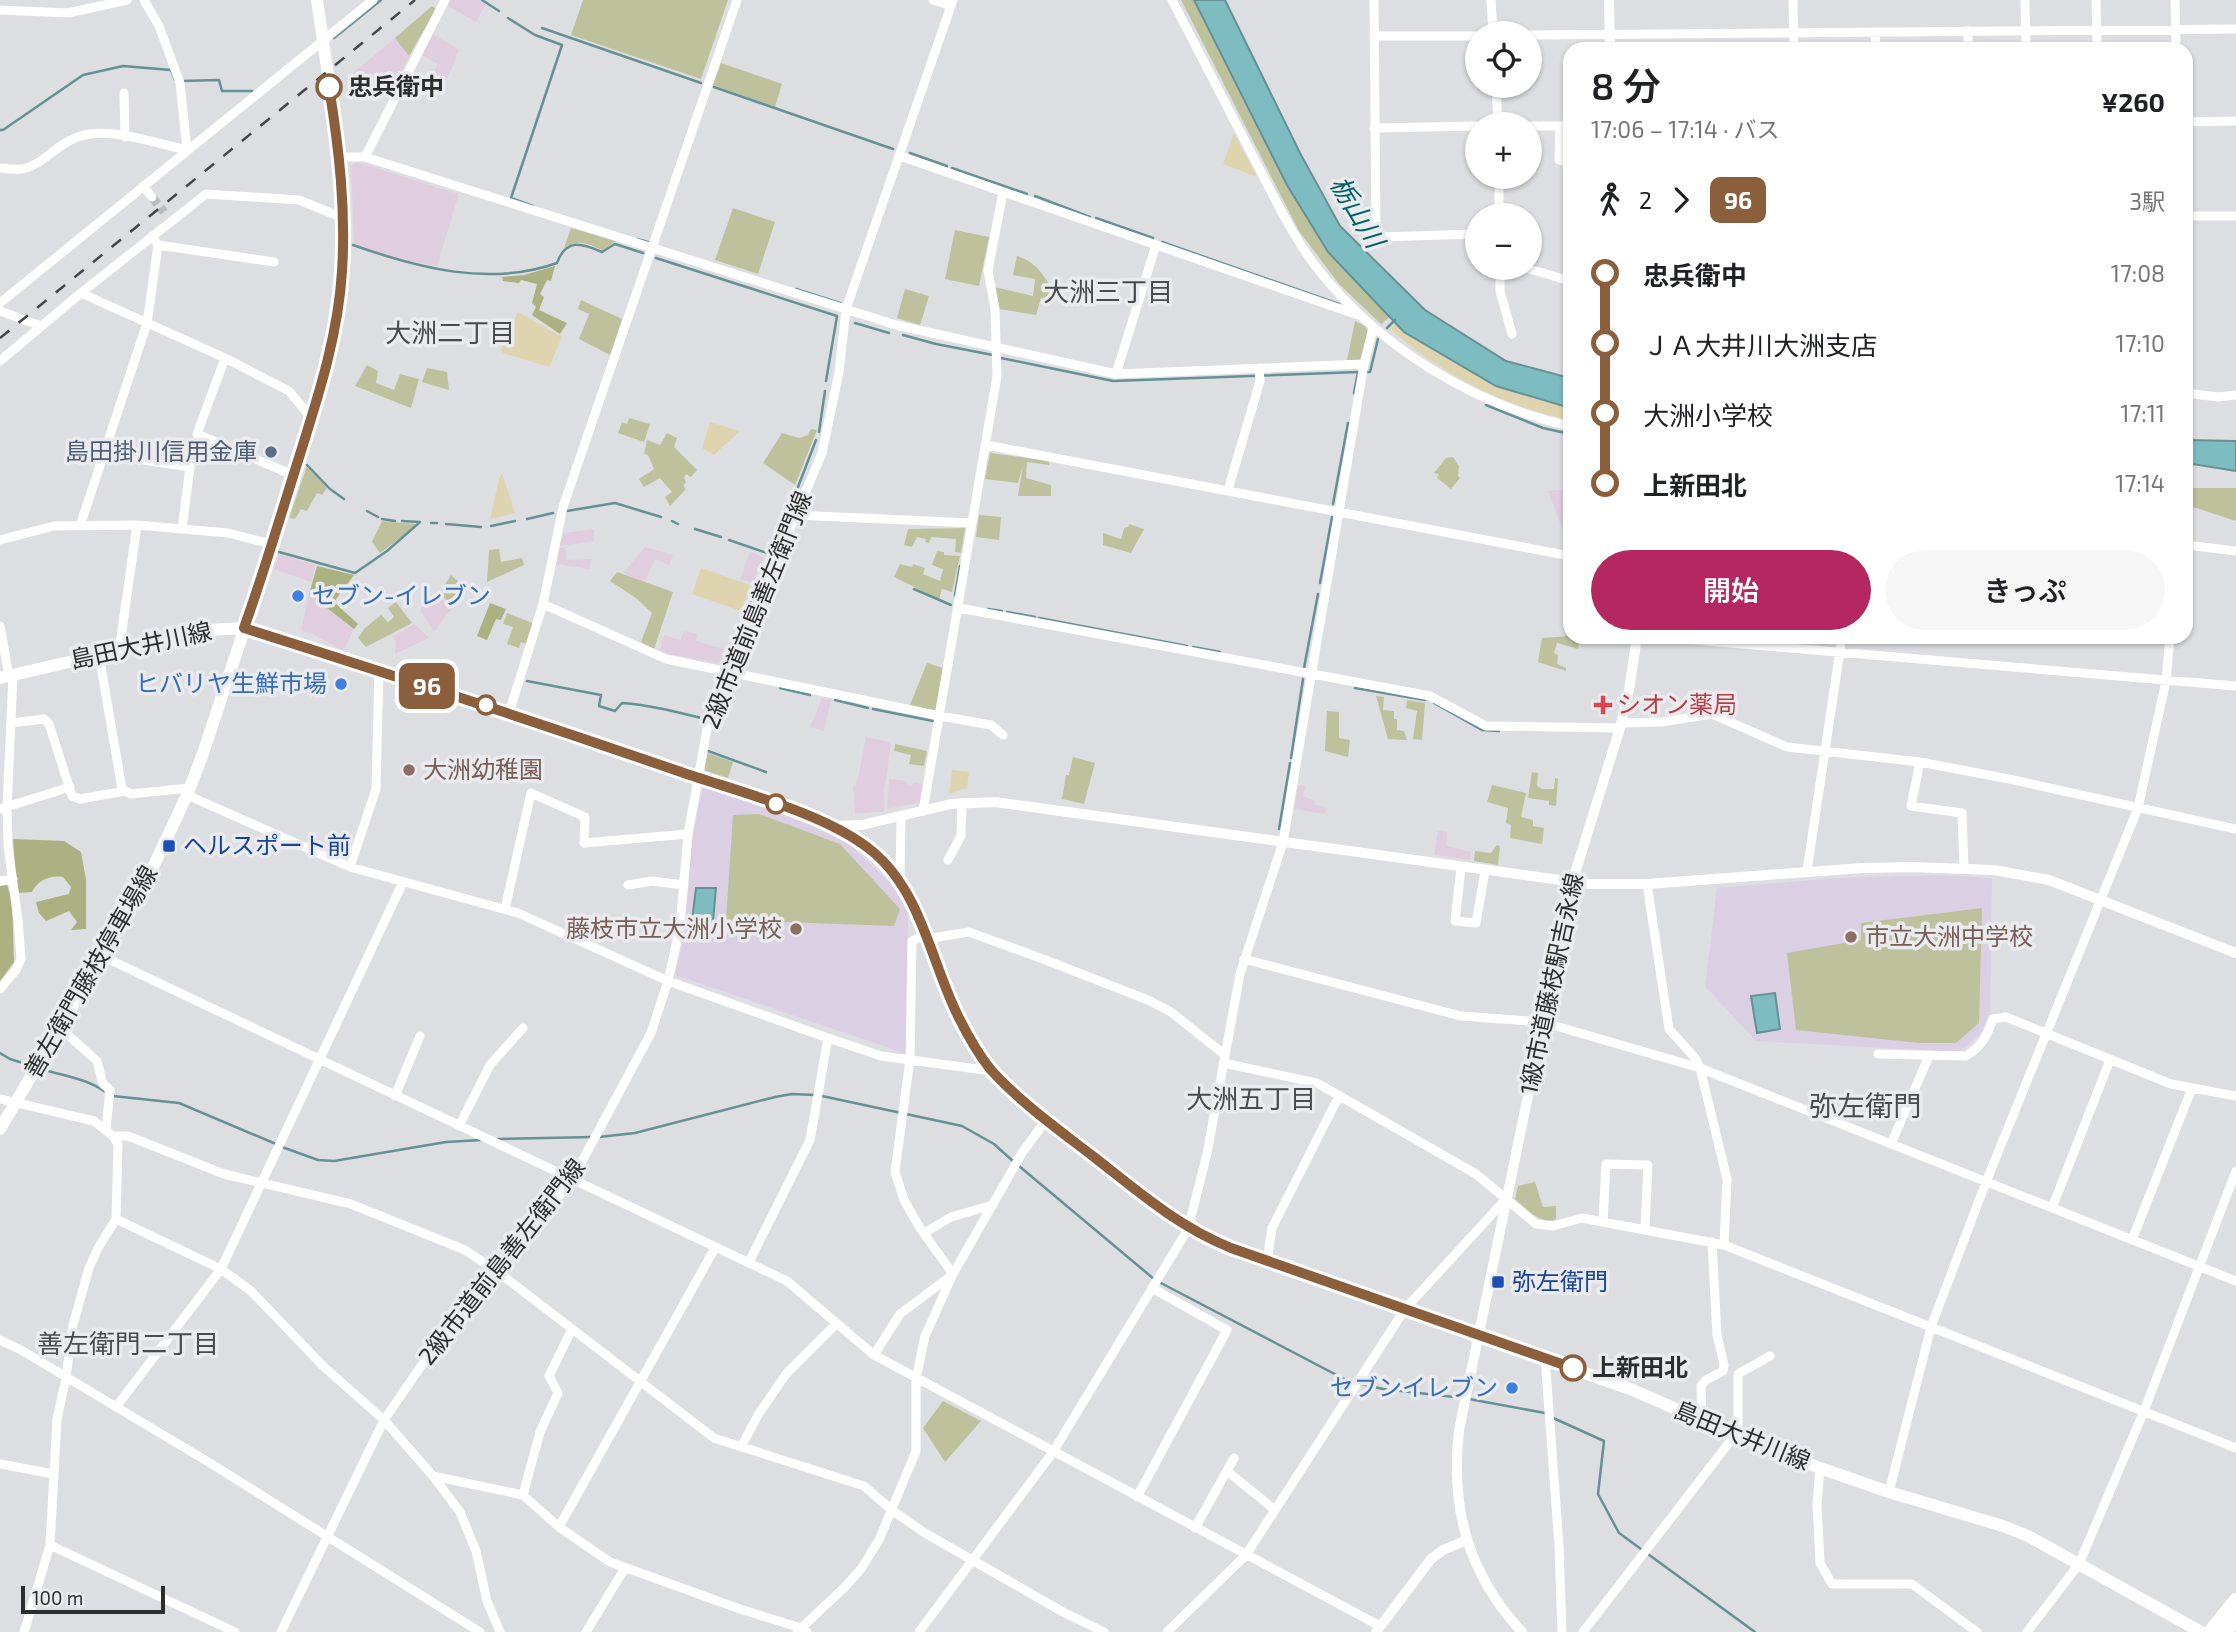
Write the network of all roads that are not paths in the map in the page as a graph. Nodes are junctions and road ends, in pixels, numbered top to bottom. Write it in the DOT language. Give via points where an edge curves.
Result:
graph roads {
  1 [pos="127,0"];
  2 [pos="144,0"];
  3 [pos="317,0"];
  4 [pos="373,0"];
  5 [pos="444,0"];
  6 [pos="737,0"];
  7 [pos="933,0"];
  8 [pos="1172,0"];
  9 [pos="1374,0"];
  10 [pos="1491,0"];
  11 [pos="1609,0"];
  12 [pos="1793,0"];
  13 [pos="2025,0"];
  14 [pos="2096,0"];
  15 [pos="2175,0"];
  16 [pos="952,3"];
  17 [pos="0,10"];
  18 [pos="1492,21"];
  19 [pos="2236,29"];
  20 [pos="2097,30"];
  21 [pos="2175,30"];
  22 [pos="2026,31"];
  23 [pos="1875,32"];
  24 [pos="1968,32"];
  25 [pos="1609,33"];
  26 [pos="1794,33"];
  27 [pos="1542,35"];
  28 [pos="1374,36"];
  29 [pos="1465,36"];
  30 [pos="322,40"];
  31 [pos="1610,42"];
  32 [pos="1794,42"];
  33 [pos="1876,42"];
  34 [pos="1968,42"];
  35 [pos="2026,42"];
  36 [pos="2097,42"];
  37 [pos="2176,42"];
  38 [pos="124,93"];
  39 [pos="2236,121"];
  40 [pos="2193,122"];
  41 [pos="1465,126"];
  42 [pos="1542,126"];
  43 [pos="1563,126"];
  44 [pos="1374,128"];
  45 [pos="125,137"];
  46 [pos="1563,137"];
  47 [pos="187,150"];
  48 [pos="900,156"];
  49 [pos="340,157"];
  50 [pos="365,157"];
  51 [pos="1563,161"];
  52 [pos="0,168"];
  53 [pos="143,186"];
  54 [pos="1003,192"];
  55 [pos="152,197"];
  56 [pos="164,212"];
  57 [pos="2193,216"];
  58 [pos="2236,216"];
  59 [pos="343,218"];
  60 [pos="171,221"];
  61 [pos="1465,234"];
  62 [pos="152,236"];
  63 [pos="158,245"];
  64 [pos="1156,245"];
  65 [pos="652,248"];
  66 [pos="274,262"];
  67 [pos="1542,273"];
  68 [pos="1563,279"];
  69 [pos="1500,280"];
  70 [pos="81,293"];
  71 [pos="0,303"];
  72 [pos="846,309"];
  73 [pos="0,311"];
  74 [pos="1361,316"];
  75 [pos="147,323"];
  76 [pos="41,326"];
  77 [pos="1374,328"];
  78 [pos="1512,334"];
  79 [pos="998,349"];
  80 [pos="225,358"];
  81 [pos="0,361"];
  82 [pos="1364,364"];
  83 [pos="1259,373"];
  84 [pos="1116,374"];
  85 [pos="2193,394"];
  86 [pos="2236,395"];
  87 [pos="312,419"];
  88 [pos="1563,425"];
  89 [pos="986,444"];
  90 [pos="104,454"];
  91 [pos="293,475"];
  92 [pos="1228,491"];
  93 [pos="1339,513"];
  94 [pos="795,515"];
  95 [pos="972,523"];
  96 [pos="137,525"];
  97 [pos="80,526"];
  98 [pos="182,529"];
  99 [pos="0,540"];
  100 [pos="271,544"];
  101 [pos="2193,546"];
  102 [pos="2236,551"];
  103 [pos="1563,555"];
  104 [pos="543,604"];
  105 [pos="959,608"];
  106 [pos="0,626"];
  107 [pos="244,628"];
  108 [pos="1636,644"];
  109 [pos="1769,644"];
  110 [pos="1841,644"];
  111 [pos="2169,644"];
  112 [pos="119,650"];
  113 [pos="1840,653"];
  114 [pos="99,655"];
  115 [pos="379,670"];
  116 [pos="729,672"];
  117 [pos="1310,674"];
  118 [pos="8,676"];
  119 [pos="2166,681"];
  120 [pos="2236,686"];
  121 [pos="509,713"];
  122 [pos="940,716"];
  123 [pos="11,723"];
  124 [pos="1620,725"];
  125 [pos="1003,735"];
  126 [pos="10,737"];
  127 [pos="0,739"];
  128 [pos="1826,752"];
  129 [pos="1920,762"];
  130 [pos="4,772"];
  131 [pos="697,778"];
  132 [pos="70,787"];
  133 [pos="125,791"];
  134 [pos="188,792"];
  135 [pos="962,803"];
  136 [pos="2138,808"];
  137 [pos="4,809"];
  138 [pos="923,811"];
  139 [pos="901,816"];
  140 [pos="834,826"];
  141 [pos="2236,830"];
  142 [pos="688,834"];
  143 [pos="1283,842"];
  144 [pos="4,846"];
  145 [pos="948,860"];
  146 [pos="350,867"];
  147 [pos="1461,868"];
  148 [pos="1964,868"];
  149 [pos="1485,871"];
  150 [pos="1807,871"];
  151 [pos="13,879"];
  152 [pos="0,881"];
  153 [pos="900,881"];
  154 [pos="403,883"];
  155 [pos="1572,883"];
  156 [pos="628,884"];
  157 [pos="1647,884"];
  158 [pos="684,885"];
  159 [pos="2100,899"];
  160 [pos="505,909"];
  161 [pos="925,937"];
  162 [pos="2236,953"];
  163 [pos="102,956"];
  164 [pos="1244,959"];
  165 [pos="668,981"];
  166 [pos="0,989"];
  167 [pos="1542,1022"];
  168 [pos="60,1028"];
  169 [pos="523,1028"];
  170 [pos="2047,1035"];
  171 [pos="420,1037"];
  172 [pos="828,1038"];
  173 [pos="1878,1054"];
  174 [pos="1929,1056"];
  175 [pos="318,1058"];
  176 [pos="910,1059"];
  177 [pos="1224,1059"];
  178 [pos="2110,1060"];
  179 [pos="1700,1068"];
  180 [pos="992,1071"];
  181 [pos="2192,1088"];
  182 [pos="395,1096"];
  183 [pos="1339,1096"];
  184 [pos="2236,1096"];
  185 [pos="0,1099"];
  186 [pos="17,1102"];
  187 [pos="1046,1120"];
  188 [pos="459,1126"];
  189 [pos="106,1128"];
  190 [pos="0,1129"];
  191 [pos="113,1136"];
  192 [pos="1891,1144"];
  193 [pos="2236,1171"];
  194 [pos="572,1180"];
  195 [pos="1986,1182"];
  196 [pos="260,1183"];
  197 [pos="1506,1199"];
  198 [pos="993,1205"];
  199 [pos="2052,1208"];
  200 [pos="116,1219"];
  201 [pos="1603,1222"];
  202 [pos="1188,1229"];
  203 [pos="1645,1229"];
  204 [pos="924,1233"];
  205 [pos="2132,1240"];
  206 [pos="1712,1242"];
  207 [pos="1724,1245"];
  208 [pos="715,1248"];
  209 [pos="1267,1261"];
  210 [pos="749,1262"];
  211 [pos="2200,1266"];
  212 [pos="221,1269"];
  213 [pos="498,1272"];
  214 [pos="953,1274"];
  215 [pos="2236,1281"];
  216 [pos="1155,1283"];
  217 [pos="1405,1309"];
  218 [pos="836,1324"];
  219 [pos="1931,1327"];
  220 [pos="572,1329"];
  221 [pos="1478,1334"];
  222 [pos="0,1340"];
  223 [pos="874,1355"];
  224 [pos="1770,1356"];
  225 [pos="1545,1357"];
  226 [pos="66,1378"];
  227 [pos="916,1379"];
  228 [pos="640,1381"];
  229 [pos="116,1407"];
  230 [pos="2144,1411"];
  231 [pos="384,1420"];
  232 [pos="1702,1420"];
  233 [pos="1735,1435"];
  234 [pos="741,1447"];
  235 [pos="2236,1448"];
  236 [pos="1053,1452"];
  237 [pos="1234,1458"];
  238 [pos="0,1464"];
  239 [pos="1820,1468"];
  240 [pos="1227,1471"];
  241 [pos="53,1474"];
  242 [pos="433,1476"];
  243 [pos="1889,1492"];
  244 [pos="523,1495"];
  245 [pos="1137,1497"];
  246 [pos="1275,1510"];
  247 [pos="893,1511"];
  248 [pos="559,1527"];
  249 [pos="1195,1528"];
  250 [pos="327,1538"];
  251 [pos="1467,1540"];
  252 [pos="50,1545"];
  253 [pos="1246,1555"];
  254 [pos="974,1560"];
  255 [pos="2079,1564"];
  256 [pos="625,1568"];
  257 [pos="2236,1600"];
  258 [pos="2236,1619"];
  259 [pos="1378,1629"];
  260 [pos="802,1631"];
  261 [pos="24,1632"];
  262 [pos="235,1632"];
  263 [pos="281,1632"];
  264 [pos="480,1632"];
  265 [pos="500,1632"];
  266 [pos="586,1632"];
  267 [pos="919,1632"];
  268 [pos="1104,1632"];
  269 [pos="1167,1632"];
  270 [pos="1522,1632"];
  271 [pos="1562,1632"];
  272 [pos="1583,1632"];
  273 [pos="1977,1632"];
  274 [pos="2026,1632"];
  275 [pos="2201,1632"];
  276 [pos="2210,1632"];
  277 [pos="2225,1632"];
  1 -- 17 [label="street" via="68,13"];
  2 -- 47 [label="street" via="180,83"];
  3 -- 30 [label="main road, 善左衛門藤枝停車場線"];
  4 -- 30 [label="street"];
  5 -- 50 [label="street"];
  6 -- 65 [label="street"];
  7 -- 16 [label="street"];
  8 -- 74 [label="street" via="1290,227 1316,266"];
  9 -- 28 [label="street"];
  10 -- 18 [label="street"];
  11 -- 25 [label="street"];
  12 -- 26 [label="street"];
  13 -- 22 [label="street"];
  14 -- 20 [label="street"];
  15 -- 21 [label="street"];
  16 -- 48 [label="street, 2級市道前島善左衛門線"];
  19 -- 21 [label="street"];
  20 -- 21 [label="street"];
  20 -- 22 [label="street"];
  20 -- 36 [label="street"];
  21 -- 37 [label="street"];
  22 -- 24 [label="street"];
  22 -- 35 [label="street"];
  23 -- 24 [label="street"];
  23 -- 26 [label="street"];
  23 -- 33 [label="street"];
  24 -- 34 [label="street"];
  25 -- 26 [label="street"];
  25 -- 27 [label="street"];
  25 -- 31 [label="street"];
  26 -- 32 [label="street"];
  28 -- 29 [label="street"];
  28 -- 44 [label="street"];
  30 -- 47 [label="street"];
  30 -- 49 [label="main road, 善左衛門藤枝停車場線"];
  38 -- 45 [label="street"];
  39 -- 40 [label="street"];
  41 -- 44 [label="street"];
  42 -- 43 [label="street"];
  44 -- 61 [label="street" via="1376,232 1380,237"];
  45 -- 47 [label="street"];
  45 -- 52 [label="street" via="89,134 70,139 35,165 19,170"];
  46 -- 51 [label="street" via="1559,160"];
  47 -- 53 [label="street"];
  48 -- 54 [label="street"];
  48 -- 72 [label="street, 2級市道前島善左衛門線"];
  49 -- 50 [label="street"];
  49 -- 59 [label="main road, 善左衛門藤枝停車場線"];
  50 -- 65 [label="street"];
  53 -- 55 [label="street"];
  53 -- 71 [label="street"];
  54 -- 64 [label="street"];
  54 -- 79 [label="street" via="988,271"];
  56 -- 60 [label="street"];
  57 -- 58 [label="street"];
  59 -- 60 [label="street" via="299,200 206,194"];
  59 -- 87 [label="main road, 善左衛門藤枝停車場線" via="338,310"];
  60 -- 62 [label="street"];
  62 -- 63 [label="street"];
  62 -- 70 [label="street"];
  63 -- 66 [label="street"];
  63 -- 75 [label="street"];
  64 -- 74 [label="street"];
  64 -- 84 [label="street"];
  65 -- 72 [label="street"];
  65 -- 104 [label="street" via="563,507"];
  67 -- 68 [label="street"];
  69 -- 78 [label="street"];
  70 -- 75 [label="street"];
  70 -- 76 [label="street"];
  72 -- 79 [label="street"];
  72 -- 94 [label="street, 2級市道前島善左衛門線" via="827,437"];
  73 -- 76 [label="street"];
  74 -- 77 [label="street"];
  75 -- 80 [label="street"];
  75 -- 90 [label="street"];
  76 -- 81 [label="street"];
  77 -- 82 [label="street"];
  77 -- 88 [label="street" via="1430,368 1483,397"];
  79 -- 84 [label="street"];
  79 -- 89 [label="street"];
  80 -- 87 [label="street" via="289,390"];
  80 -- 91 [label="street" via="197,434"];
  82 -- 83 [label="street"];
  82 -- 93 [label="street"];
  83 -- 84 [label="street"];
  83 -- 92 [label="street"];
  85 -- 86 [label="street"];
  87 -- 91 [label="main road, 善左衛門藤枝停車場線"];
  89 -- 92 [label="street"];
  89 -- 95 [label="street"];
  90 -- 97 [label="street"];
  90 -- 98 [label="street" via="190,467"];
  91 -- 100 [label="main road, 善左衛門藤枝停車場線"];
  92 -- 93 [label="street"];
  93 -- 103 [label="street"];
  93 -- 117 [label="street"];
  94 -- 95 [label="street"];
  94 -- 116 [label="street, 2級市道前島善左衛門線"];
  95 -- 105 [label="street"];
  96 -- 97 [label="street"];
  96 -- 98 [label="street"];
  96 -- 112 [label="street"];
  97 -- 99 [label="street" via="54,526"];
  98 -- 100 [label="street" via="228,533"];
  100 -- 107 [label="main road, 善左衛門藤枝停車場線"];
  101 -- 102 [label="street"];
  104 -- 116 [label="street" via="666,659"];
  104 -- 121 [label="street"];
  105 -- 117 [label="street"];
  105 -- 122 [label="street"];
  106 -- 118 [label="street"];
  107 -- 112 [label="main road, 島田大井川線" via="208,630"];
  107 -- 115 [label="main road, 島田大井川線"];
  107 -- 134 [label="main road, 善左衛門藤枝停車場線"];
  108 -- 124 [label="street, 1級市道藤枝駅吉永線"];
  109 -- 113 [label="street"];
  110 -- 113 [label="street"];
  111 -- 119 [label="street"];
  112 -- 114 [label="main road, 島田大井川線"];
  113 -- 119 [label="street"];
  113 -- 128 [label="street"];
  114 -- 118 [label="main road, 島田大井川線"];
  114 -- 133 [label="street"];
  115 -- 121 [label="main road, 島田大井川線"];
  115 -- 146 [label="street" via="376,789"];
  116 -- 122 [label="street"];
  116 -- 131 [label="street, 2級市道前島善左衛門線" via="708,724"];
  117 -- 124 [label="street" via="1430,696 1486,726"];
  117 -- 143 [label="street"];
  118 -- 123 [label="street"];
  119 -- 120 [label="street"];
  119 -- 136 [label="street"];
  121 -- 131 [label="main road, 島田大井川線"];
  122 -- 125 [label="street" via="991,725"];
  122 -- 138 [label="street"];
  123 -- 126 [label="street"];
  123 -- 132 [label="street" via="44,719 50,724"];
  124 -- 128 [label="street" via="1712,714 1787,747"];
  124 -- 155 [label="street, 1級市道藤枝駅吉永線"];
  126 -- 127 [label="street"];
  126 -- 130 [label="street"];
  128 -- 129 [label="street"];
  128 -- 150 [label="street"];
  129 -- 136 [label="street"];
  129 -- 148 [label="street" via="1911,806 1962,813"];
  130 -- 137 [label="street"];
  131 -- 140 [label="main road, 島田大井川線"];
  131 -- 142 [label="street, 2級市道前島善左衛門線"];
  132 -- 133 [label="street" via="72,796 80,799"];
  132 -- 137 [label="street"];
  133 -- 134 [label="street"];
  134 -- 146 [label="street"];
  134 -- 163 [label="main road, 善左衛門藤枝停車場線" via="148,878"];
  135 -- 138 [label="street"];
  135 -- 143 [label="street" via="1020,805"];
  135 -- 145 [label="street" via="961,836"];
  136 -- 141 [label="street"];
  136 -- 159 [label="street"];
  137 -- 144 [label="street"];
  138 -- 139 [label="street"];
  139 -- 140 [label="street"];
  139 -- 153 [label="street"];
  140 -- 153 [label="main road, 島田大井川線" via="874,853"];
  142 -- 158 [label="street, 2級市道前島善左衛門線"];
  142 -- 160 [label="street" via="584,843 585,817 531,793"];
  143 -- 147 [label="street"];
  143 -- 164 [label="street"];
  144 -- 151 [label="street"];
  146 -- 154 [label="street"];
  147 -- 149 [label="street"];
  147 -- 149 [label="street" via="1455,921 1476,923"];
  148 -- 150 [label="street"];
  148 -- 159 [label="street" via="2049,880"];
  149 -- 155 [label="street"];
  150 -- 157 [label="street"];
  151 -- 152 [label="street"];
  151 -- 166 [label="street" via="21,959"];
  153 -- 161 [label="main road, 島田大井川線"];
  154 -- 160 [label="street"];
  154 -- 175 [label="street"];
  155 -- 157 [label="street"];
  155 -- 167 [label="street, 1級市道藤枝駅吉永線"];
  156 -- 158 [label="street"];
  157 -- 179 [label="street" via="1668,1029"];
  158 -- 165 [label="street, 2級市道前島善左衛門線"];
  159 -- 162 [label="street"];
  159 -- 170 [label="street"];
  160 -- 165 [label="street"];
  161 -- 176 [label="street" via="912,941"];
  161 -- 177 [label="street" via="969,932 1148,1000 1171,1013"];
  161 -- 180 [label="main road, 島田大井川線" via="957,1014"];
  163 -- 168 [label="main road, 善左衛門藤枝停車場線"];
  163 -- 175 [label="street"];
  164 -- 167 [label="street" via="1461,1016"];
  164 -- 177 [label="street"];
  165 -- 172 [label="street"];
  165 -- 194 [label="street, 2級市道前島善左衛門線" via="652,1033"];
  167 -- 179 [label="street"];
  167 -- 197 [label="street, 1級市道藤枝駅吉永線"];
  168 -- 186 [label="main road, 善左衛門藤枝停車場線"];
  168 -- 189 [label="street" via="97,1061 103,1084 110,1090"];
  169 -- 188 [label="street" via="490,1065"];
  170 -- 174 [label="street" via="2006,1017 1993,1019 1977,1050 1966,1056"];
  170 -- 178 [label="street"];
  170 -- 195 [label="street"];
  171 -- 182 [label="street"];
  172 -- 176 [label="street" via="881,1056"];
  172 -- 210 [label="street" via="810,1140"];
  173 -- 174 [label="street"];
  174 -- 192 [label="street"];
  175 -- 182 [label="street"];
  175 -- 196 [label="street"];
  176 -- 180 [label="street"];
  176 -- 204 [label="street" via="895,1172 904,1200"];
  177 -- 183 [label="street" via="1307,1079"];
  177 -- 202 [label="street"];
  178 -- 181 [label="street"];
  178 -- 199 [label="street"];
  179 -- 192 [label="street"];
  179 -- 207 [label="street" via="1727,1179"];
  180 -- 187 [label="main road, 島田大井川線"];
  181 -- 184 [label="street"];
  181 -- 205 [label="street"];
  182 -- 188 [label="street"];
  183 -- 197 [label="street" via="1476,1174"];
  183 -- 209 [label="street" via="1272,1228"];
  185 -- 186 [label="street"];
  186 -- 189 [label="street"];
  186 -- 190 [label="main road, 善左衛門藤枝停車場線"];
  187 -- 198 [label="street"];
  187 -- 202 [label="main road, 島田大井川線"];
  188 -- 194 [label="street"];
  189 -- 191 [label="street"];
  191 -- 196 [label="street" via="128,1136 224,1174"];
  191 -- 200 [label="street" via="118,1144"];
  192 -- 195 [label="street"];
  193 -- 211 [label="street"];
  194 -- 208 [label="street"];
  194 -- 213 [label="street, 2級市道前島善左衛門線"];
  195 -- 199 [label="street"];
  195 -- 219 [label="street"];
  196 -- 212 [label="street"];
  196 -- 213 [label="street" via="351,1204 465,1250"];
  197 -- 201 [label="street" via="1536,1224 1553,1226 1582,1218"];
  197 -- 217 [label="street"];
  197 -- 221 [label="street, 1級市道藤枝駅吉永線"];
  198 -- 204 [label="street" via="951,1217"];
  198 -- 214 [label="street"];
  199 -- 205 [label="street"];
  200 -- 212 [label="street"];
  200 -- 226 [label="street" via="89,1268 73,1325"];
  201 -- 203 [label="street"];
  201 -- 203 [label="street" via="1606,1164 1648,1165"];
  202 -- 209 [label="main road, 島田大井川線"];
  202 -- 216 [label="street"];
  203 -- 206 [label="street"];
  204 -- 214 [label="street"];
  205 -- 211 [label="street"];
  206 -- 207 [label="street"];
  206 -- 232 [label="street" via="1717,1335 1724,1365 1723,1371 1701,1386"];
  207 -- 219 [label="street"];
  208 -- 210 [label="street"];
  208 -- 228 [label="street"];
  209 -- 217 [label="main road, 島田大井川線"];
  210 -- 218 [label="street" via="788,1281"];
  211 -- 215 [label="street"];
  211 -- 230 [label="street"];
  212 -- 229 [label="street"];
  212 -- 231 [label="street" via="251,1291 324,1367"];
  213 -- 220 [label="street"];
  213 -- 231 [label="street, 2級市道前島善左衛門線" via="428,1356"];
  214 -- 223 [label="street" via="900,1314"];
  214 -- 227 [label="street" via="925,1336"];
  216 -- 236 [label="street"];
  216 -- 245 [label="street" via="1227,1330"];
  217 -- 221 [label="main road, 島田大井川線"];
  217 -- 246 [label="street"];
  218 -- 223 [label="street"];
  218 -- 234 [label="street" via="786,1374"];
  219 -- 230 [label="street"];
  219 -- 243 [label="street"];
  220 -- 228 [label="street"];
  220 -- 244 [label="street" via="549,1376 558,1393 540,1432"];
  221 -- 225 [label="main road, 島田大井川線"];
  221 -- 251 [label="street, 1級市道藤枝駅吉永線" via="1457,1453 1458,1500"];
  222 -- 226 [label="street"];
  223 -- 227 [label="street"];
  224 -- 233 [label="street" via="1738,1374"];
  225 -- 232 [label="main road, 島田大井川線"];
  225 -- 271 [label="street"];
  226 -- 229 [label="street"];
  226 -- 241 [label="street"];
  227 -- 236 [label="street"];
  227 -- 247 [label="street" via="916,1451"];
  228 -- 234 [label="street" via="714,1438"];
  228 -- 248 [label="street"];
  229 -- 250 [label="street"];
  230 -- 235 [label="street"];
  230 -- 255 [label="street"];
  231 -- 242 [label="street"];
  231 -- 250 [label="street, 2級市道前島善左衛門線"];
  232 -- 233 [label="main road, 島田大井川線"];
  233 -- 239 [label="main road, 島田大井川線"];
  233 -- 272 [label="street"];
  234 -- 247 [label="street" via="864,1486"];
  236 -- 245 [label="street"];
  236 -- 254 [label="street"];
  237 -- 240 [label="street"];
  238 -- 241 [label="street"];
  239 -- 243 [label="main road, 島田大井川線"];
  239 -- 273 [label="street" via="1820,1563 1832,1584 1912,1584"];
  240 -- 246 [label="street"];
  240 -- 249 [label="street"];
  241 -- 252 [label="street"];
  242 -- 244 [label="street"];
  242 -- 265 [label="street" via="468,1530"];
  243 -- 255 [label="main road, 島田大井川線" via="2003,1525"];
  244 -- 248 [label="street"];
  245 -- 249 [label="street"];
  246 -- 253 [label="street"];
  247 -- 254 [label="street"];
  247 -- 260 [label="street" via="861,1569"];
  248 -- 256 [label="street"];
  249 -- 253 [label="street"];
  250 -- 263 [label="street, 2級市道前島善左衛門線"];
  250 -- 264 [label="street"];
  251 -- 259 [label="street" via="1431,1559"];
  251 -- 270 [label="street, 1級市道藤枝駅吉永線" via="1489,1591"];
  252 -- 261 [label="street"];
  252 -- 262 [label="street"];
  253 -- 259 [label="street"];
  253 -- 269 [label="street"];
  254 -- 267 [label="street"];
  254 -- 268 [label="street"];
  255 -- 274 [label="street"];
  255 -- 275 [label="main road, 島田大井川線"];
  256 -- 260 [label="street"];
  256 -- 266 [label="street"];
  257 -- 276 [label="main road"];
  258 -- 277 [label="main road"];
}
